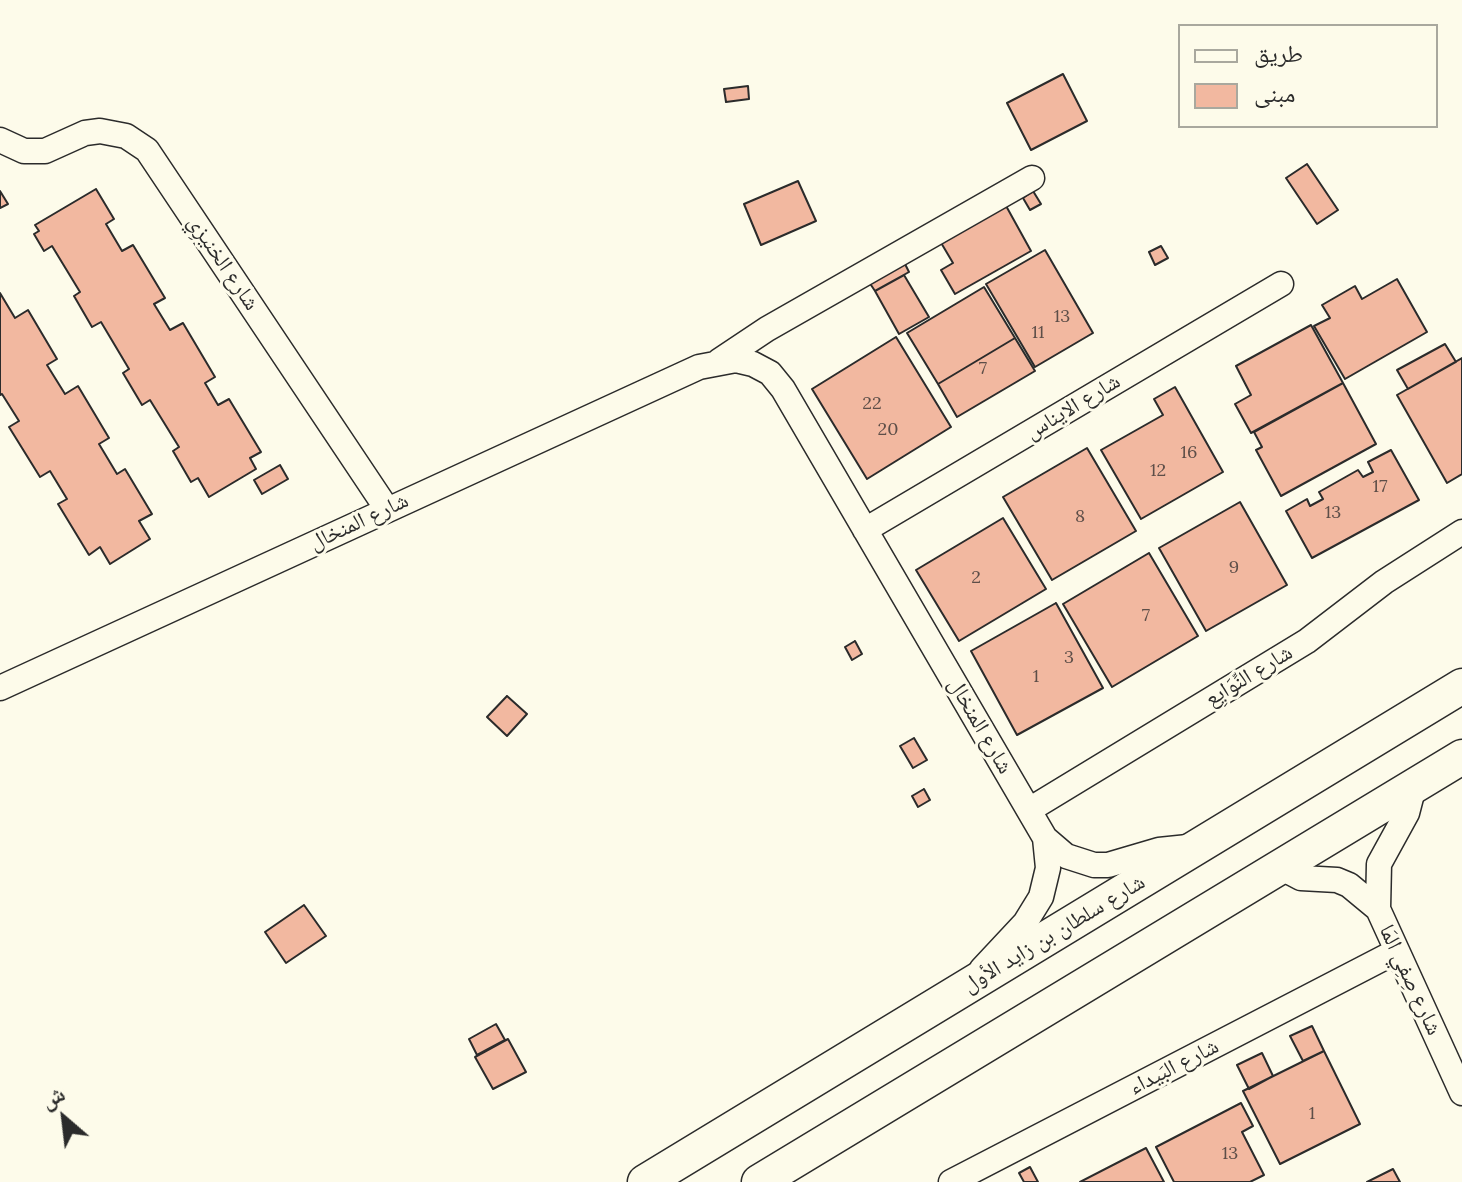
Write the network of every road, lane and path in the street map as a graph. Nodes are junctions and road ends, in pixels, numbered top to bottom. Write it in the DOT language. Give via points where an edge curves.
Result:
graph roads {
  1 [pos="0,140"];
  2 [pos="1032,178"];
  3 [pos="1281,284"];
  4 [pos="719,361"];
  5 [pos="387,509"];
  6 [pos="865,530"];
  7 [pos="1462,532"];
  8 [pos="1462,686"];
  9 [pos="0,688"];
  10 [pos="1462,757"];
  11 [pos="1414,786"];
  12 [pos="1029,810"];
  13 [pos="1045,838"];
  14 [pos="1198,846"];
  15 [pos="1280,867"];
  16 [pos="1378,909"];
  17 [pos="1397,951"];
  18 [pos="971,983"];
  19 [pos="1462,1093"];
  20 [pos="645,1182"];
  21 [pos="759,1182"];
  22 [pos="951,1182"];
  1 -- 5 [label="street, شارع الخنيزِي" via="24,151 45,151 100,131 126,136 147,150"];
  2 -- 4 [label="street, شارع المنخال"];
  3 -- 6 [label="street, شارع الايناس"];
  4 -- 5 [label="street, شارع المنخال"];
  4 -- 6 [label="street, شارع المنخال" via="753,364 776,381"];
  5 -- 9 [label="street, شارع المنخال"];
  6 -- 12 [label="street, شارع المنخال"];
  7 -- 12 [label="street, شارع النِّوَايِع" via="1307,641"];
  8 -- 14 [label="main road, شارع سلطان بن زايد الأول"];
  10 -- 11 [label="main road"];
  11 -- 15 [label="main road"];
  11 -- 16 [label="street, شارع صِفِي المَا" via="1407,813 1379,864"];
  12 -- 13 [label="street, شارع المنخال"];
  13 -- 14 [label="street, شارع المنخال" via="1066,856 1094,865"];
  13 -- 18 [label="street, شارع المنخال" via="1048,868 1041,897 1025,923"];
  14 -- 18 [label="main road, شارع سلطان بن زايد الأول"];
  15 -- 16 [label="street, شارع صِفِي المَا" via="1301,878 1349,885"];
  15 -- 21 [label="main road"];
  16 -- 17 [label="street, شارع صِفِي المَا"];
  17 -- 19 [label="street, شارع صِفِي المَا"];
  17 -- 22 [label="street, شارع البَيداء"];
  18 -- 20 [label="main road, شارع سلطان بن زايد الأول"];
}
